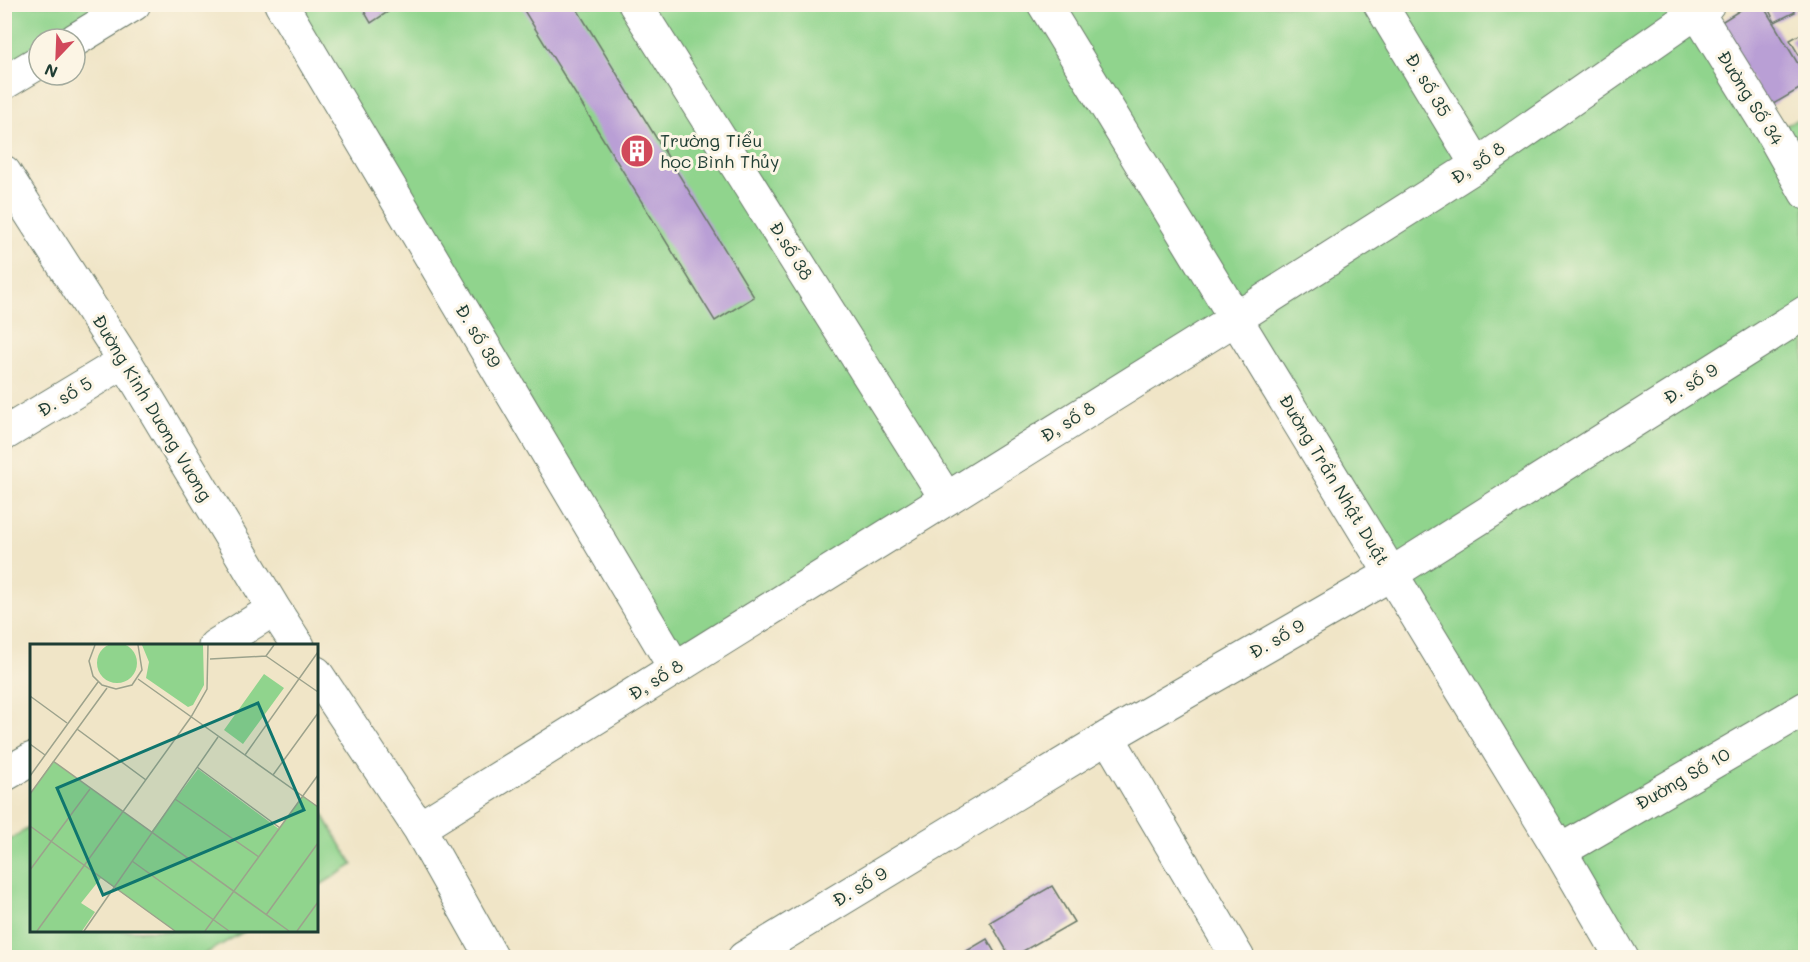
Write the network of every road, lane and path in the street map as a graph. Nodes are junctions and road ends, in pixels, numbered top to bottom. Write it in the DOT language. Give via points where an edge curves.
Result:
graph roads {
  1 [pos="134,4"];
  2 [pos="281,4"];
  3 [pos="636,4"];
  4 [pos="1044,4"];
  5 [pos="1380,4"];
  6 [pos="1699,7"];
  7 [pos="87,33"];
  8 [pos="27,69"];
  9 [pos="4,83"];
  10 [pos="1477,165"];
  11 [pos="4,172"];
  12 [pos="1806,193"];
  13 [pos="1806,312"];
  14 [pos="1235,319"];
  15 [pos="125,361"];
  16 [pos="4,434"];
  17 [pos="946,498"];
  18 [pos="1390,574"];
  19 [pos="274,609"];
  20 [pos="217,644"];
  21 [pos="297,644"];
  22 [pos="675,668"];
  23 [pos="318,676"];
  24 [pos="1806,708"];
  25 [pos="1108,737"];
  26 [pos="30,760"];
  27 [pos="4,775"];
  28 [pos="419,828"];
  29 [pos="1560,851"];
  30 [pos="492,957"];
  31 [pos="744,957"];
  32 [pos="1238,957"];
  33 [pos="1622,957"];
  1 -- 7 [label="street"];
  2 -- 22 [label="street, Đ. số 39"];
  3 -- 17 [label="street, Đ.số 38"];
  4 -- 14 [label="street, Đường Trần Nhật Duật"];
  5 -- 10 [label="street, Đ. số 35"];
  6 -- 10 [label="street, Đ, số 8"];
  6 -- 12 [label="street, Đường Số 34"];
  8 -- 9 [label="street"];
  10 -- 14 [label="street, Đ, số 8"];
  11 -- 15 [label="street, Đường Kinh Dương Vương"];
  13 -- 18 [label="street, Đ. số 9"];
  14 -- 17 [label="street, Đ, số 8"];
  14 -- 18 [label="street, Đường Trần Nhật Duật"];
  15 -- 16 [label="street, Đ. số 5"];
  15 -- 19 [label="street, Đường Kinh Dương Vương"];
  17 -- 22 [label="street, Đ, số 8"];
  18 -- 25 [label="street, Đ. số 9"];
  18 -- 29 [label="street, Đường Trần Nhật Duật"];
  19 -- 20 [label="street"];
  19 -- 21 [label="street, Đường Kinh Dương Vương"];
  22 -- 28 [label="street, Đ, số 8"];
  23 -- 28 [label="street"];
  24 -- 29 [label="street, Đường Số 10"];
  25 -- 31 [label="street, Đ. số 9"];
  25 -- 32 [label="street"];
  26 -- 27 [label="street"];
  28 -- 30 [label="street"];
  29 -- 33 [label="street, Đường Trần Nhật Duật"];
}
